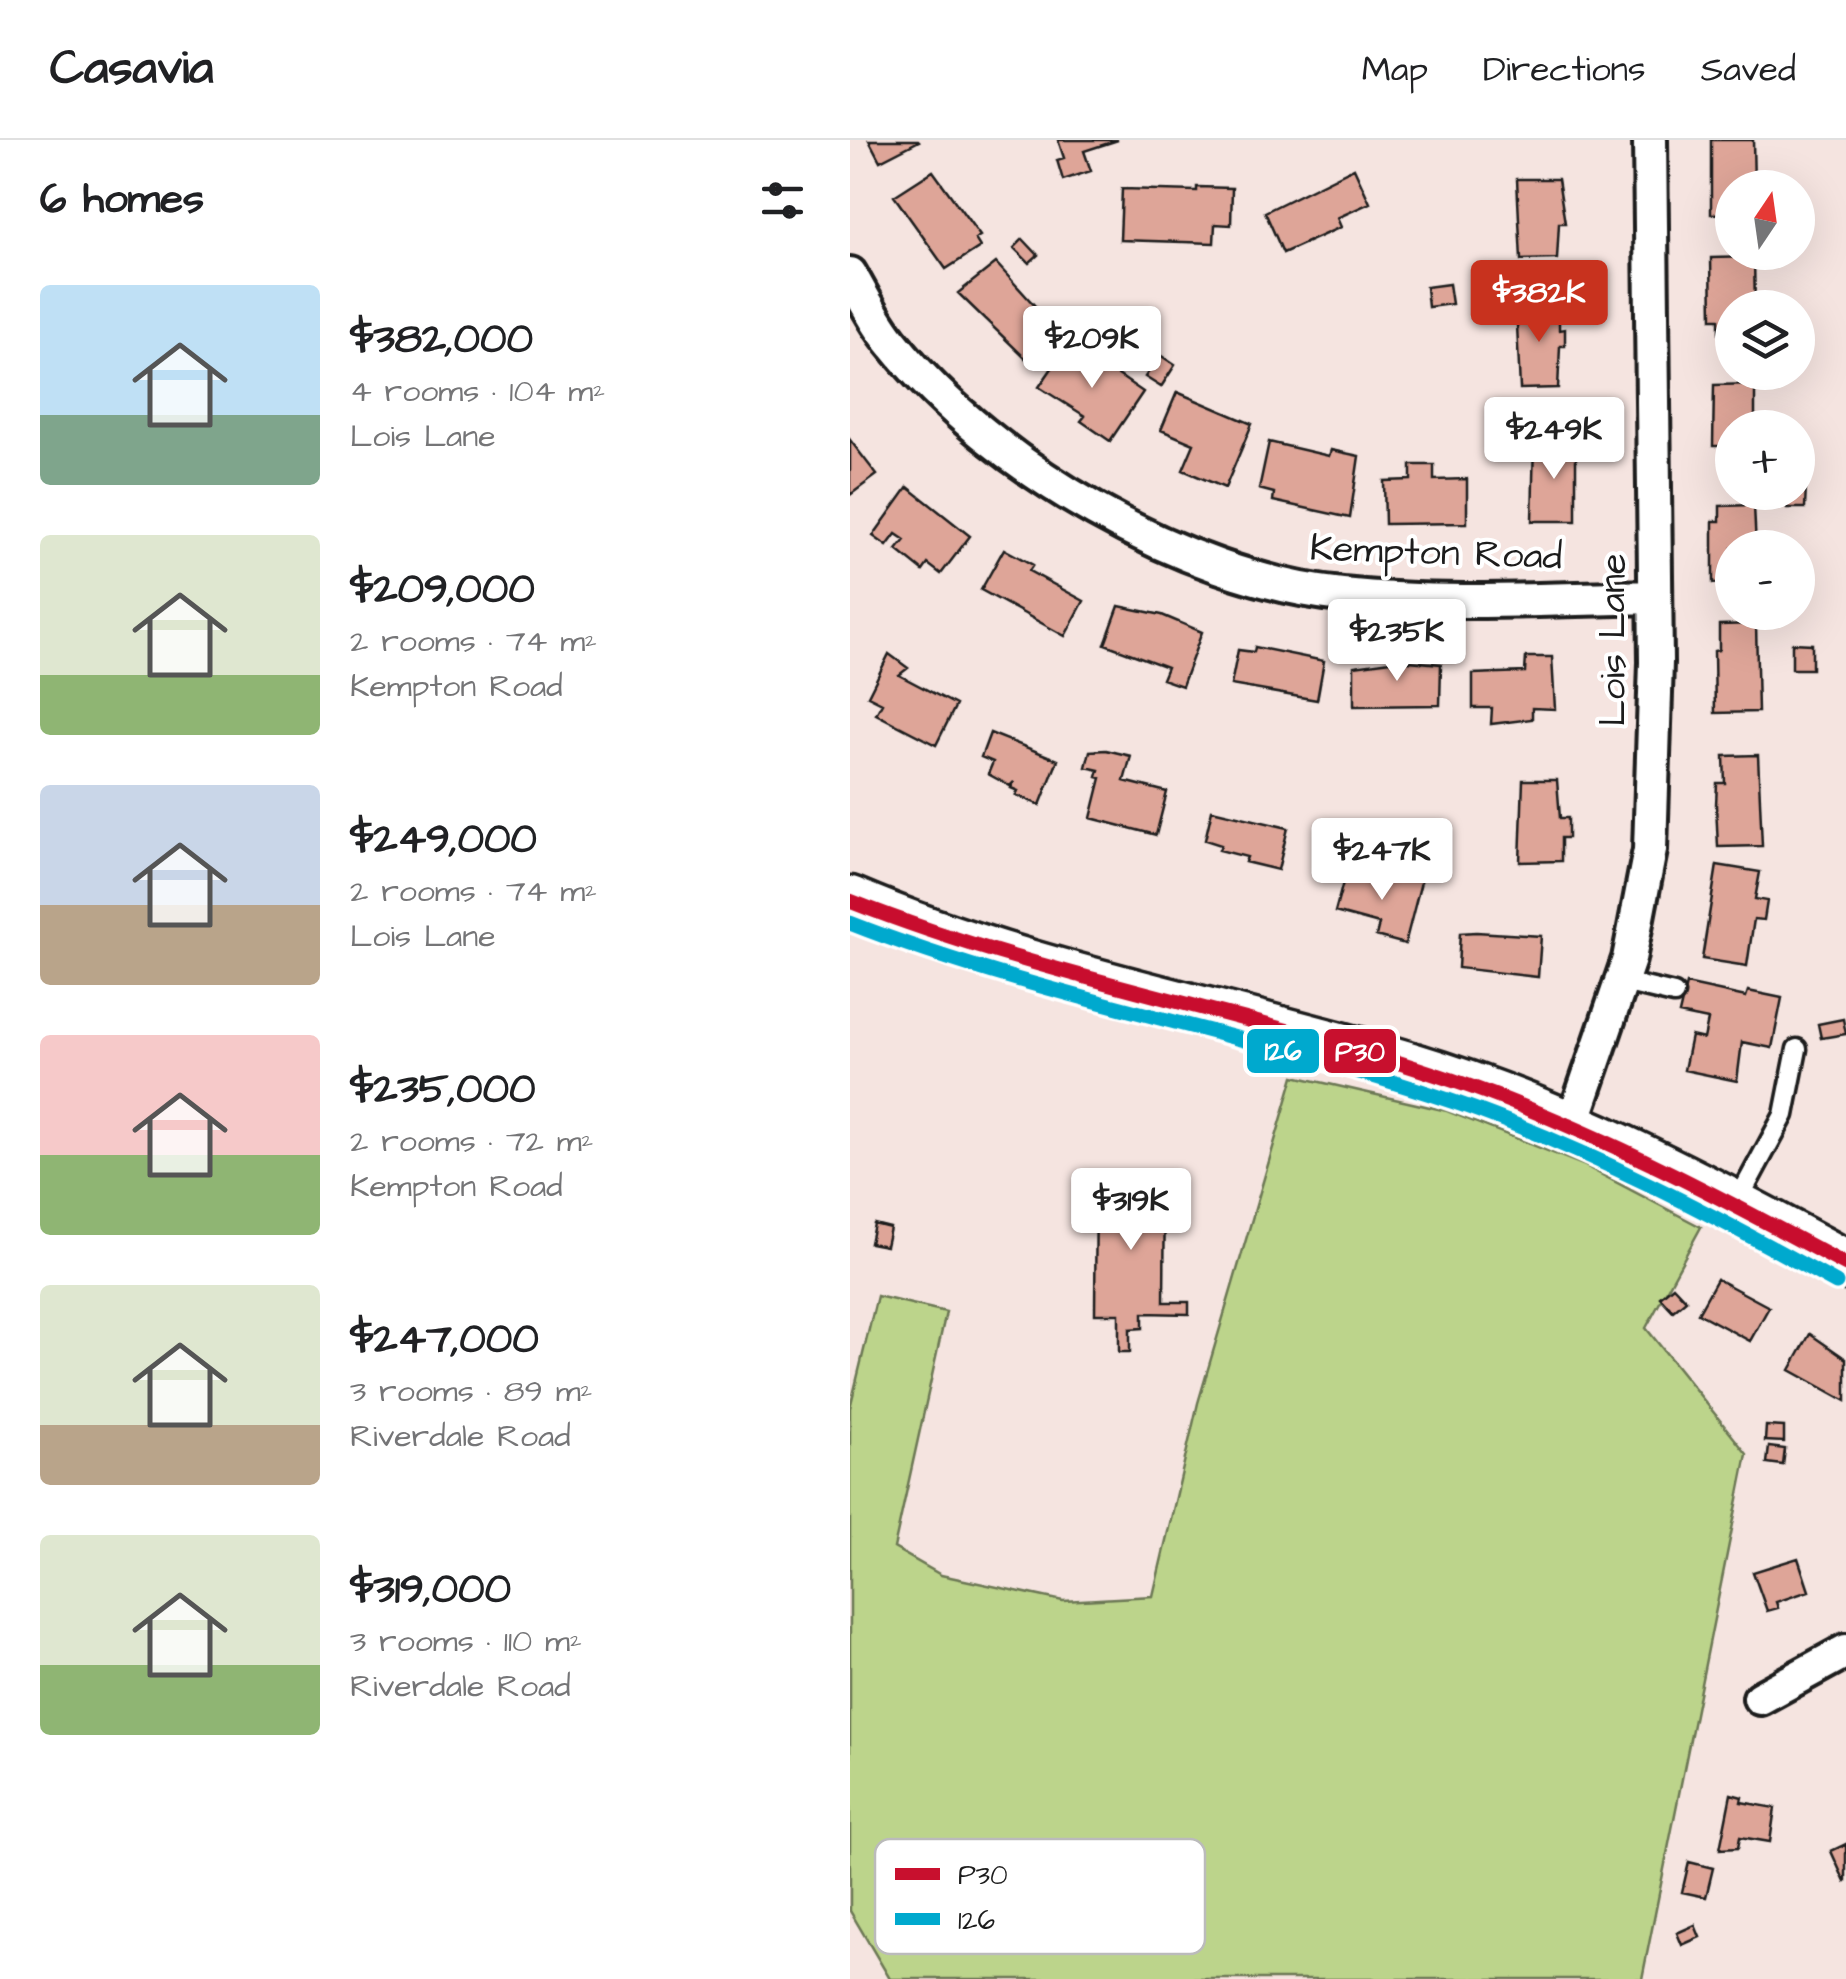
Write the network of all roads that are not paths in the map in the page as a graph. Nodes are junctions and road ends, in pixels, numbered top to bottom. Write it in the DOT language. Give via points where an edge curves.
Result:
graph roads {
  1 [pos="1650,140"];
  2 [pos="850,274"];
  3 [pos="1654,597"];
  4 [pos="850,901"];
  5 [pos="1622,982"];
  6 [pos="1674,994"];
  7 [pos="1797,1049"];
  8 [pos="1571,1128"];
  9 [pos="1736,1204"];
  10 [pos="1846,1265"];
  11 [pos="1846,1651"];
  12 [pos="1760,1698"];
  1 -- 3 [label="street, Lois Lane"];
  2 -- 3 [label="street, Kempton Road" via="892,344 1034,473 1097,512 1226,567 1342,596"];
  3 -- 5 [label="street, Lois Lane" via="1650,850"];
  4 -- 8 [label="main road" via="989,955 1413,1068"];
  5 -- 6 [label="lane"];
  5 -- 8 [label="street, Lois Lane"];
  7 -- 9 [label="lane" via="1784,1114"];
  8 -- 9 [label="main road"];
  9 -- 10 [label="main road"];
  11 -- 12 [label="street"];
}
